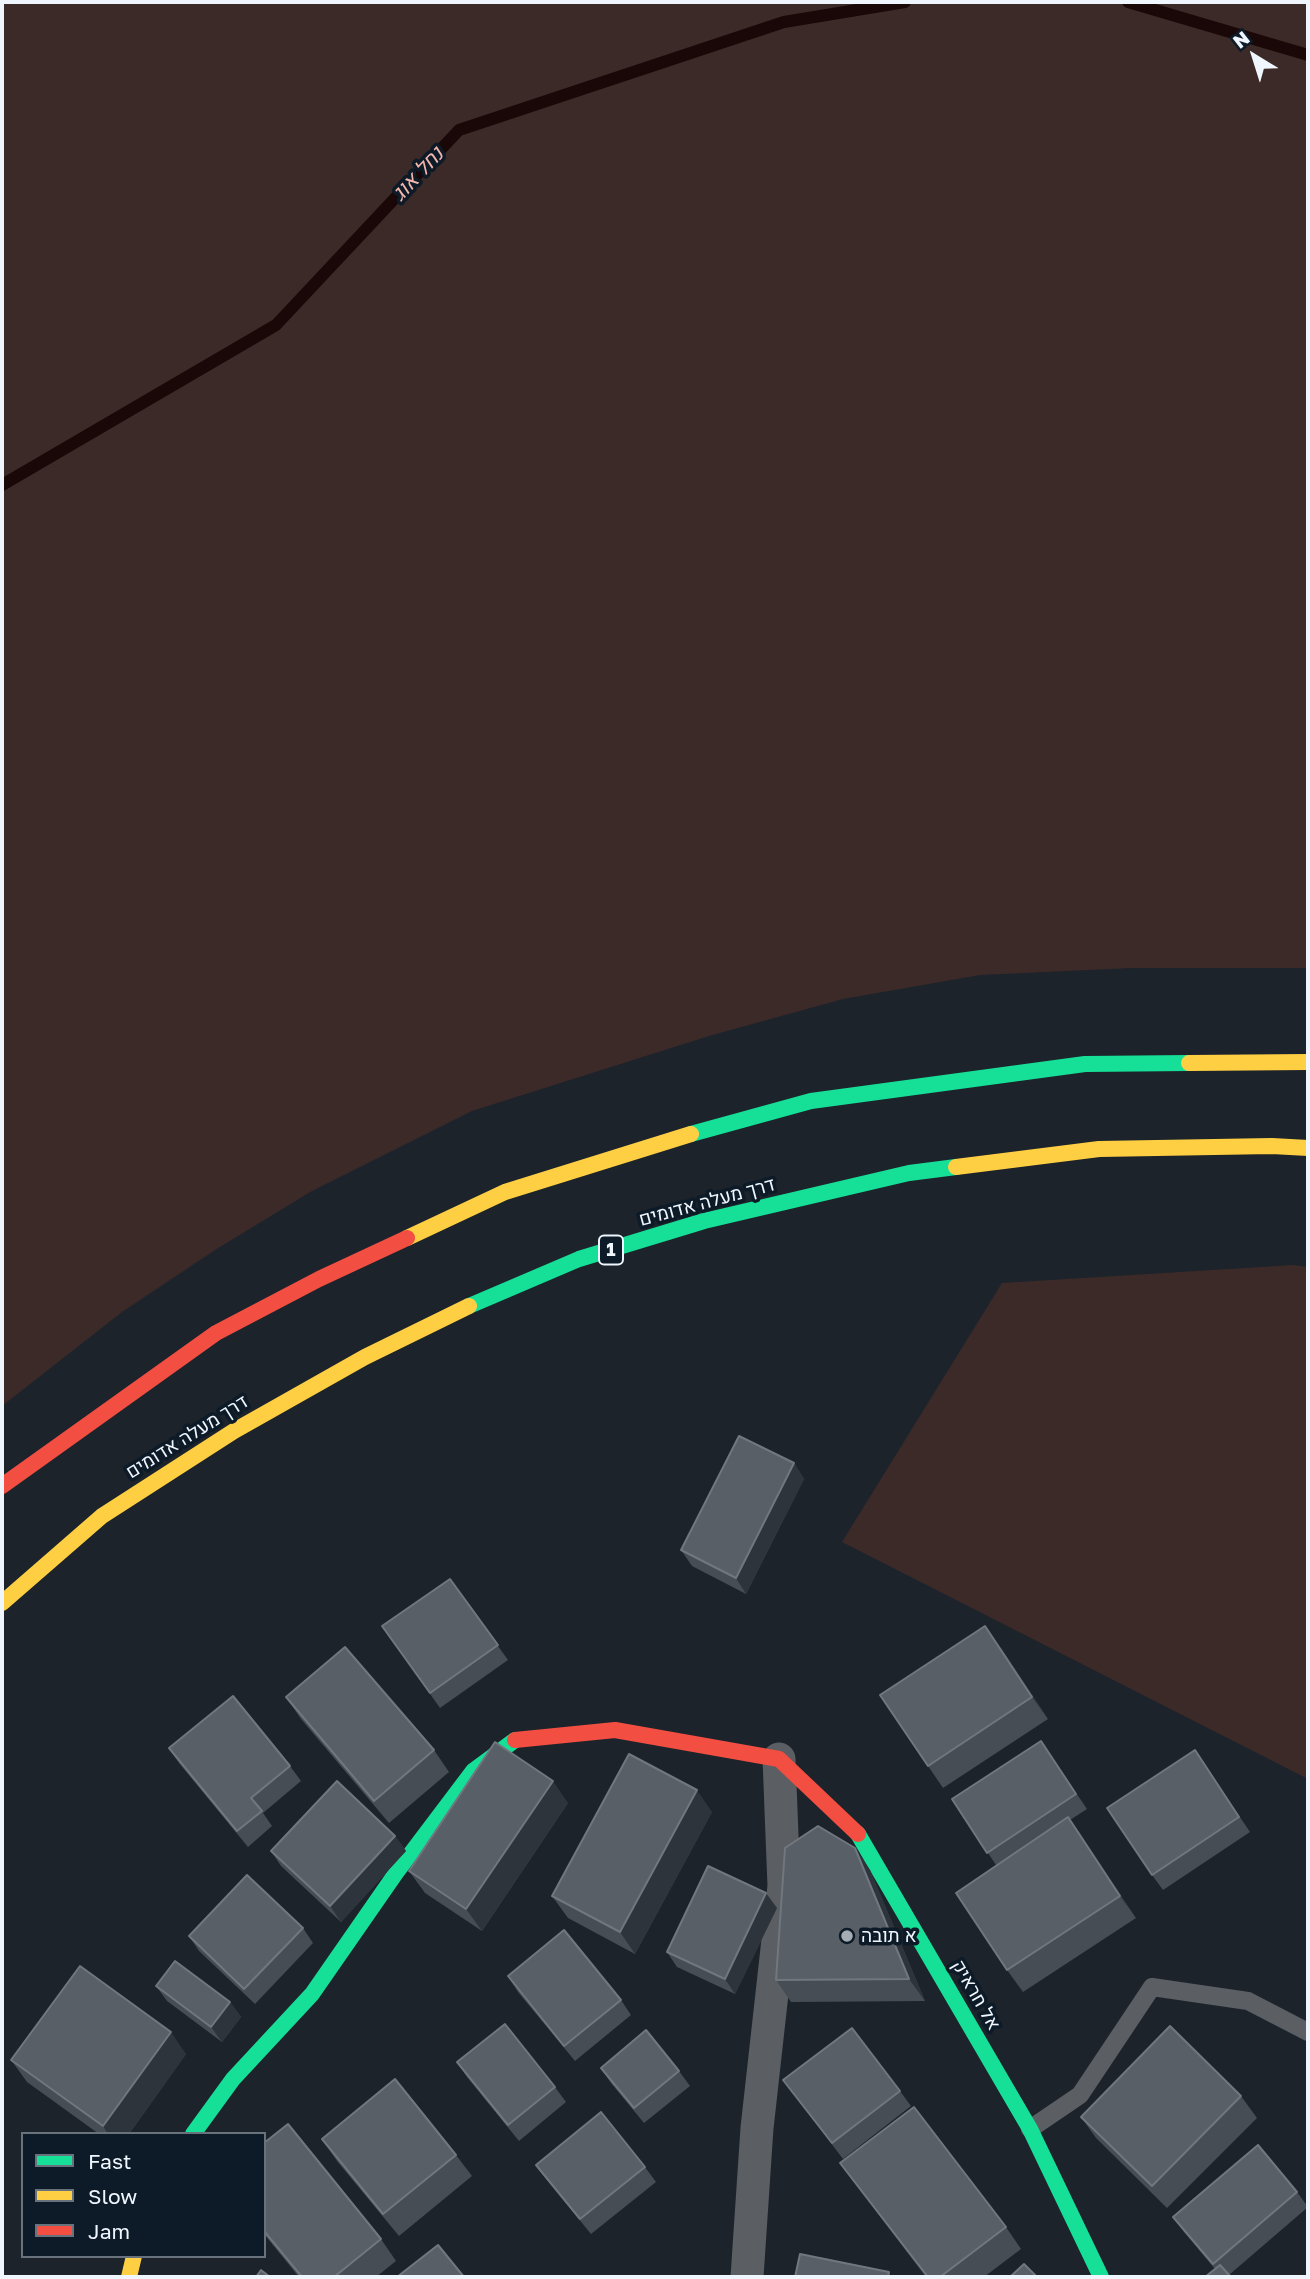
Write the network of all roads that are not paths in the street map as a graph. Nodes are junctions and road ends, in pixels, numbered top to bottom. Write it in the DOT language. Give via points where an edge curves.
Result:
graph roads {
  1 [pos="1308,1062"];
  2 [pos="1308,1148"];
  3 [pos="2,1486"];
  4 [pos="2,1602"];
  5 [pos="779,1759"];
  6 [pos="1308,2032"];
  7 [pos="1030,2129"];
  8 [pos="194,2132"];
  9 [pos="134,2258"];
  10 [pos="129,2277"];
  11 [pos="747,2277"];
  12 [pos="1101,2277"];
  1 -- 3 [label="main road" via="1085,1064 811,1101 505,1192 216,1333"];
  2 -- 4 [label="main road, דרך מעלה אדומים / 1" via="1099,1149 909,1173 704,1221 579,1259 365,1357 234,1431 102,1516"];
  5 -- 7 [label="main road, אל חראיק" via="855,1829"];
  5 -- 8 [label="main road" via="615,1730 512,1740 473,1771 312,1994 233,2079"];
  5 -- 11 [label="street" via="784,1886 757,2128"];
  6 -- 7 [label="lane" via="1248,2001 1152,1987 1080,2095"];
  7 -- 12 [label="main road, אל חראיק"];
  9 -- 10 [label="main road"];
}
